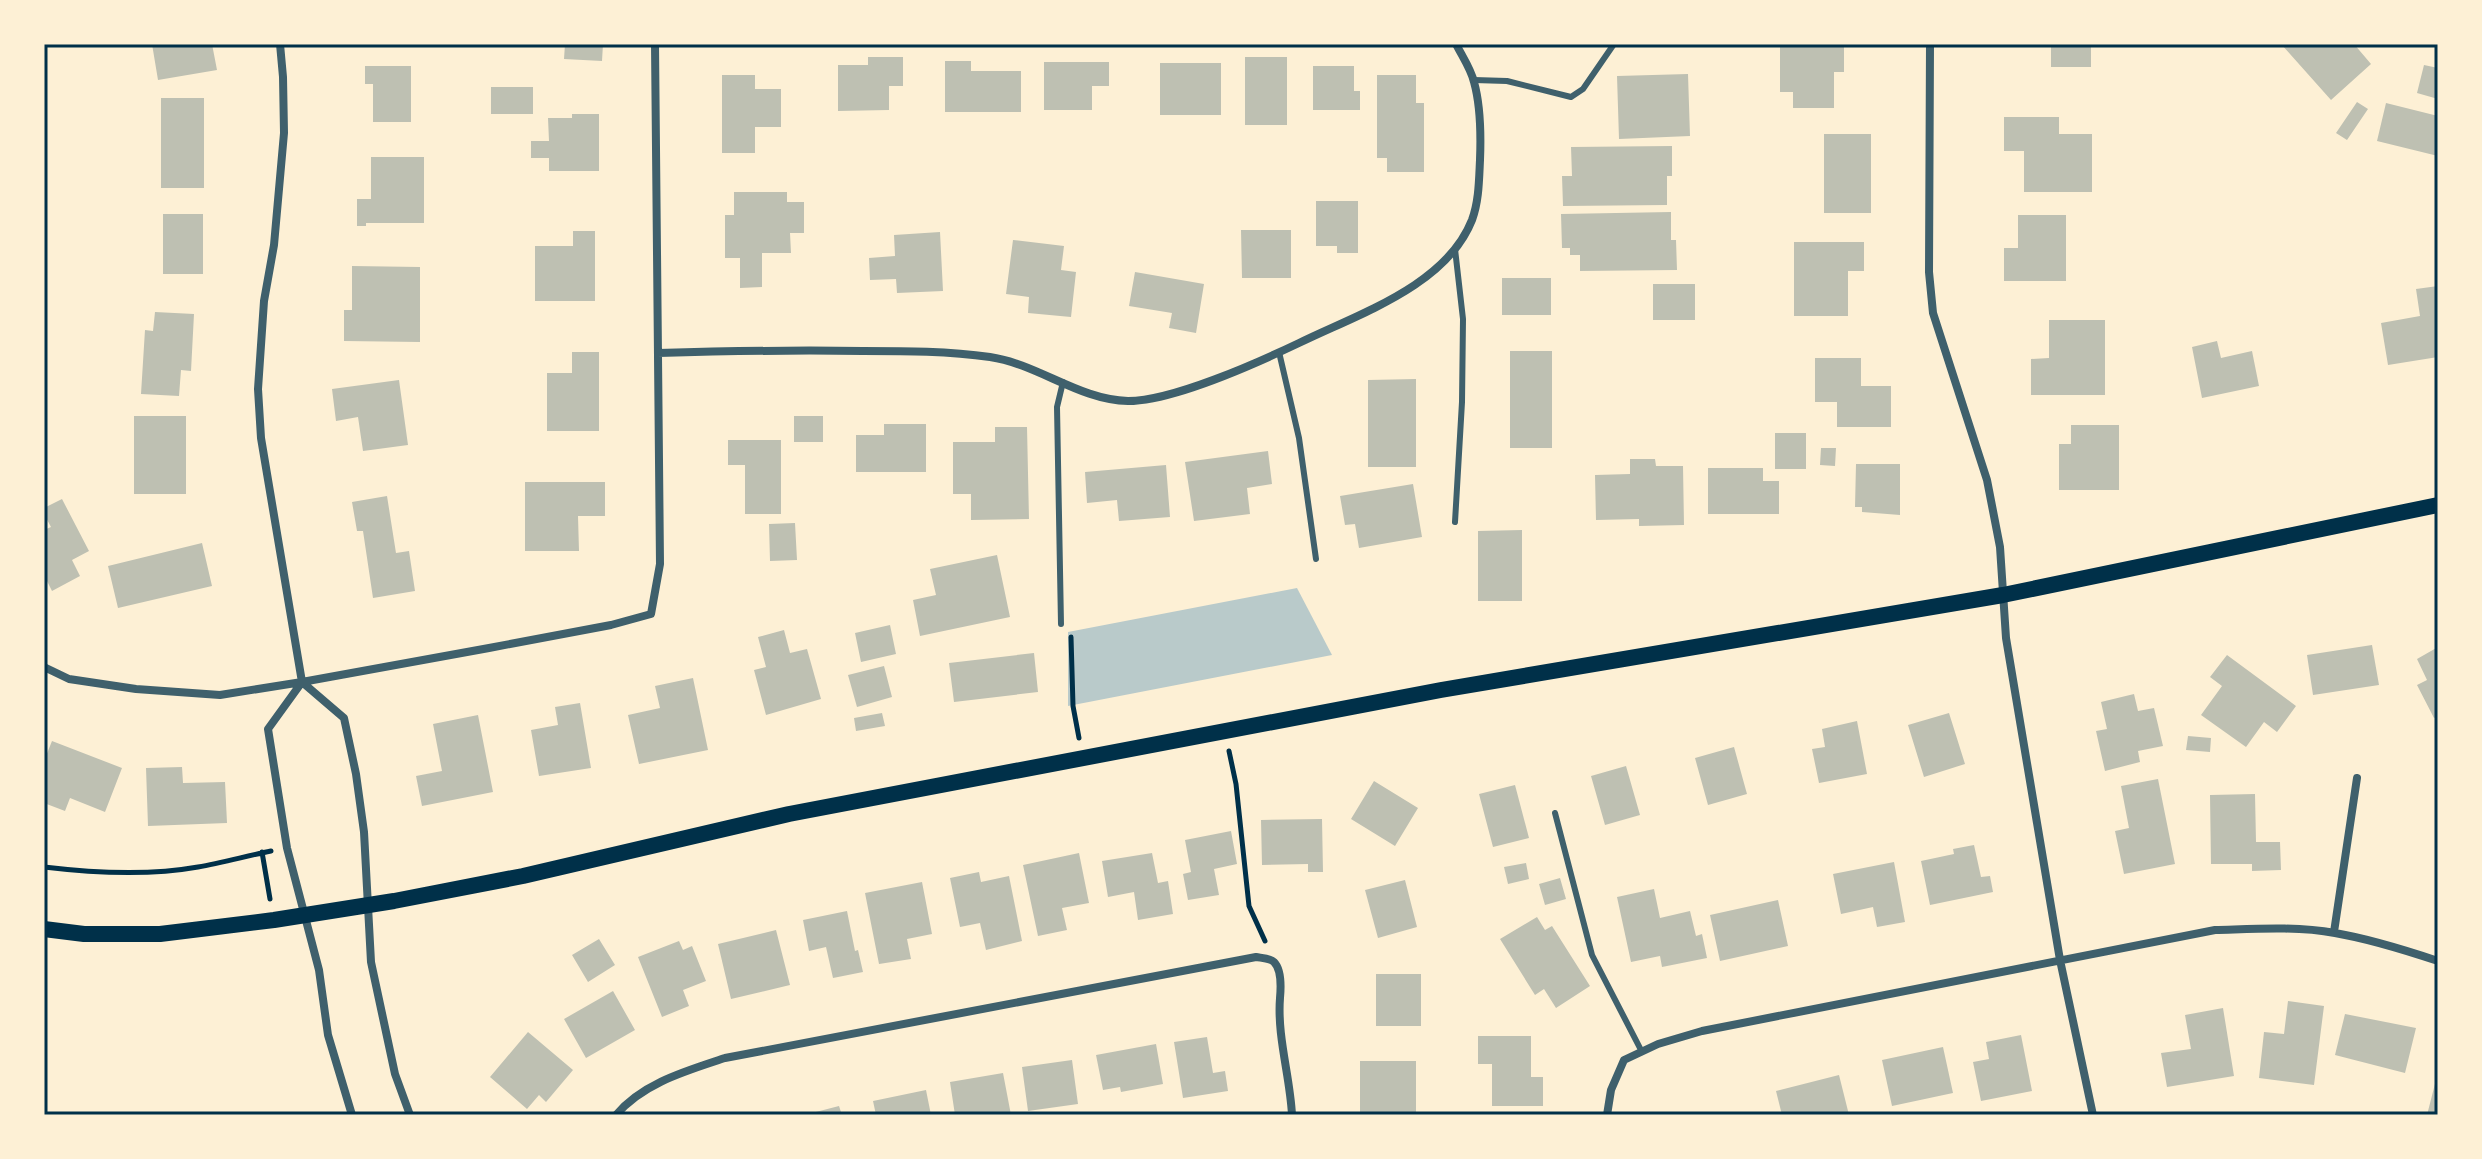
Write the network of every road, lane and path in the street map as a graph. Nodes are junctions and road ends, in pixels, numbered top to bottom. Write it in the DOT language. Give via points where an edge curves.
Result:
graph roads {
  1 [pos="280,44"];
  2 [pos="655,44"];
  3 [pos="1456,44"];
  4 [pos="1614,44"];
  5 [pos="1930,44"];
  6 [pos="1474,80"];
  7 [pos="1455,249"];
  8 [pos="1279,352"];
  9 [pos="658,353"];
  10 [pos="1063,382"];
  11 [pos="2438,505"];
  12 [pos="1455,522"];
  13 [pos="1316,559"];
  14 [pos="2003,595"];
  15 [pos="1061,624"];
  16 [pos="44,667"];
  17 [pos="302,682"];
  18 [pos="1224,731"];
  19 [pos="1083,758"];
  20 [pos="2357,778"];
  21 [pos="1555,813"];
  22 [pos="44,867"];
  23 [pos="369,904"];
  24 [pos="305,915"];
  25 [pos="274,920"];
  26 [pos="44,929"];
  27 [pos="2334,932"];
  28 [pos="2060,960"];
  29 [pos="2438,961"];
  30 [pos="1274,962"];
  31 [pos="1642,1052"];
  32 [pos="352,1115"];
  33 [pos="410,1115"];
  34 [pos="616,1115"];
  35 [pos="1292,1115"];
  36 [pos="1607,1115"];
  37 [pos="2093,1115"];
  1 -- 17 [label="street" via="282,161 258,389 261,438"];
  2 -- 9 [label="street"];
  3 -- 6 [label="street"];
  4 -- 6 [label="lane" via="1583,89 1571,97 1507,81"];
  5 -- 14 [label="street" via="1933,313 1987,480"];
  6 -- 7 [label="street" via="1480,117 1479,192"];
  7 -- 8 [label="street" via="1430,275 1398,294"];
  7 -- 12 [label="lane" via="1463,319"];
  8 -- 10 [label="street" via="1168,394 1129,401 1099,397"];
  8 -- 13 [label="lane" via="1299,438"];
  9 -- 10 [label="street" via="944,351 995,358"];
  9 -- 17 [label="street" via="660,564 651,614"];
  10 -- 15 [label="lane" via="1057,407"];
  11 -- 14 [label="main road"];
  14 -- 18 [label="main road"];
  14 -- 28 [label="street"];
  15 -- 19 [label="path" via="1072,638 1073,706"];
  16 -- 17 [label="street" via="69,679 220,695"];
  17 -- 23 [label="street" via="344,718 364,832"];
  17 -- 24 [label="street" via="268,729 287,848"];
  18 -- 19 [label="main road"];
  18 -- 30 [label="path" via="1236,784 1249,906"];
  19 -- 23 [label="main road" via="789,814 523,876"];
  20 -- 27 [label="street"];
  21 -- 31 [label="lane" via="1592,955"];
  22 -- 25 [label="path" via="170,871 262,852"];
  23 -- 24 [label="main road"];
  23 -- 33 [label="street" via="371,962 384,1031"];
  24 -- 25 [label="main road"];
  24 -- 32 [label="street" via="328,1035"];
  25 -- 26 [label="main road" via="160,934"];
  27 -- 28 [label="street" via="2215,930"];
  27 -- 29 [label="street"];
  28 -- 31 [label="street" via="1702,1031"];
  28 -- 37 [label="street"];
  30 -- 34 [label="street" via="1256,957 725,1058 665,1078"];
  30 -- 35 [label="street" via="1281,984 1279,1024"];
  31 -- 36 [label="street" via="1624,1060"];
}
